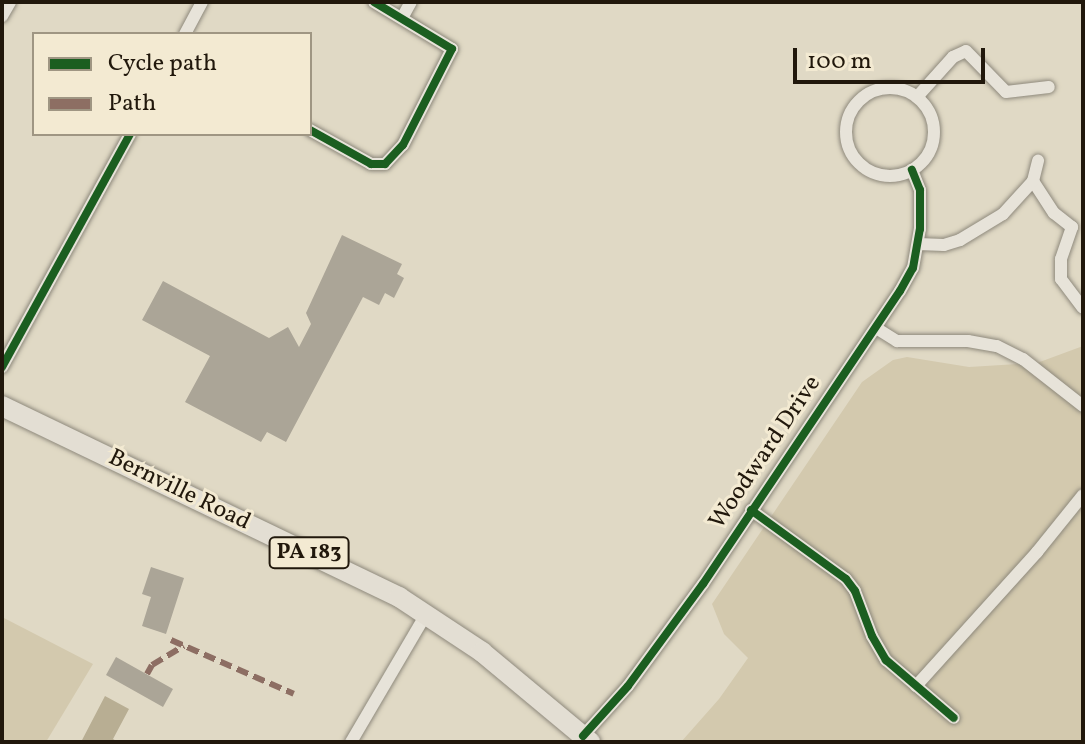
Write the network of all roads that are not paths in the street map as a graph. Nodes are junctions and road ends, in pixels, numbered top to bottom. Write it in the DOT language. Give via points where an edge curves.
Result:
graph roads {
  1 [pos="10,2"];
  2 [pos="202,2"];
  3 [pos="374,2"];
  4 [pos="411,2"];
  5 [pos="2,16"];
  6 [pos="402,18"];
  7 [pos="186,32"];
  8 [pos="1049,87"];
  9 [pos="917,97"];
  10 [pos="312,131"];
  11 [pos="129,136"];
  12 [pos="1038,161"];
  13 [pos="912,170"];
  14 [pos="1033,181"];
  15 [pos="918,244"];
  16 [pos="1083,308"];
  17 [pos="876,328"];
  18 [pos="2,367"];
  19 [pos="2,406"];
  20 [pos="1083,406"];
  21 [pos="1083,495"];
  22 [pos="751,510"];
  23 [pos="426,614"];
  24 [pos="916,686"];
  25 [pos="954,718"];
  26 [pos="587,739"];
  27 [pos="351,742"];
  1 -- 5 [label="street"];
  2 -- 7 [label="street"];
  3 -- 6 [label="street"];
  4 -- 6 [label="street"];
  6 -- 10 [label="street" via="452,49 393,159 371,164"];
  8 -- 9 [label="street" via="1006,92 966,51 953,57"];
  9 -- 13 [label="street" via="934,126 925,158"];
  9 -- 13 [label="street" via="893,88 868,94 847,120 851,154 870,170 895,175"];
  11 -- 18 [label="street"];
  12 -- 14 [label="street"];
  13 -- 15 [label="street, Woodward Drive" via="920,190"];
  14 -- 15 [label="street" via="1003,214 960,240"];
  14 -- 16 [label="street" via="1054,213 1072,227 1061,259 1061,279"];
  15 -- 17 [label="street, Woodward Drive" via="913,268"];
  17 -- 20 [label="street" via="897,341 997,346 1023,359"];
  17 -- 22 [label="street, Woodward Drive"];
  19 -- 23 [label="main road, Bernville Road / PA 183"];
  21 -- 24 [label="street"];
  22 -- 24 [label="street" via="846,579 886,660"];
  22 -- 26 [label="street, Woodward Drive" via="703,584"];
  23 -- 26 [label="main road, Bernville Road / PA 183" via="482,652"];
  23 -- 27 [label="street"];
  24 -- 25 [label="street"];
}
